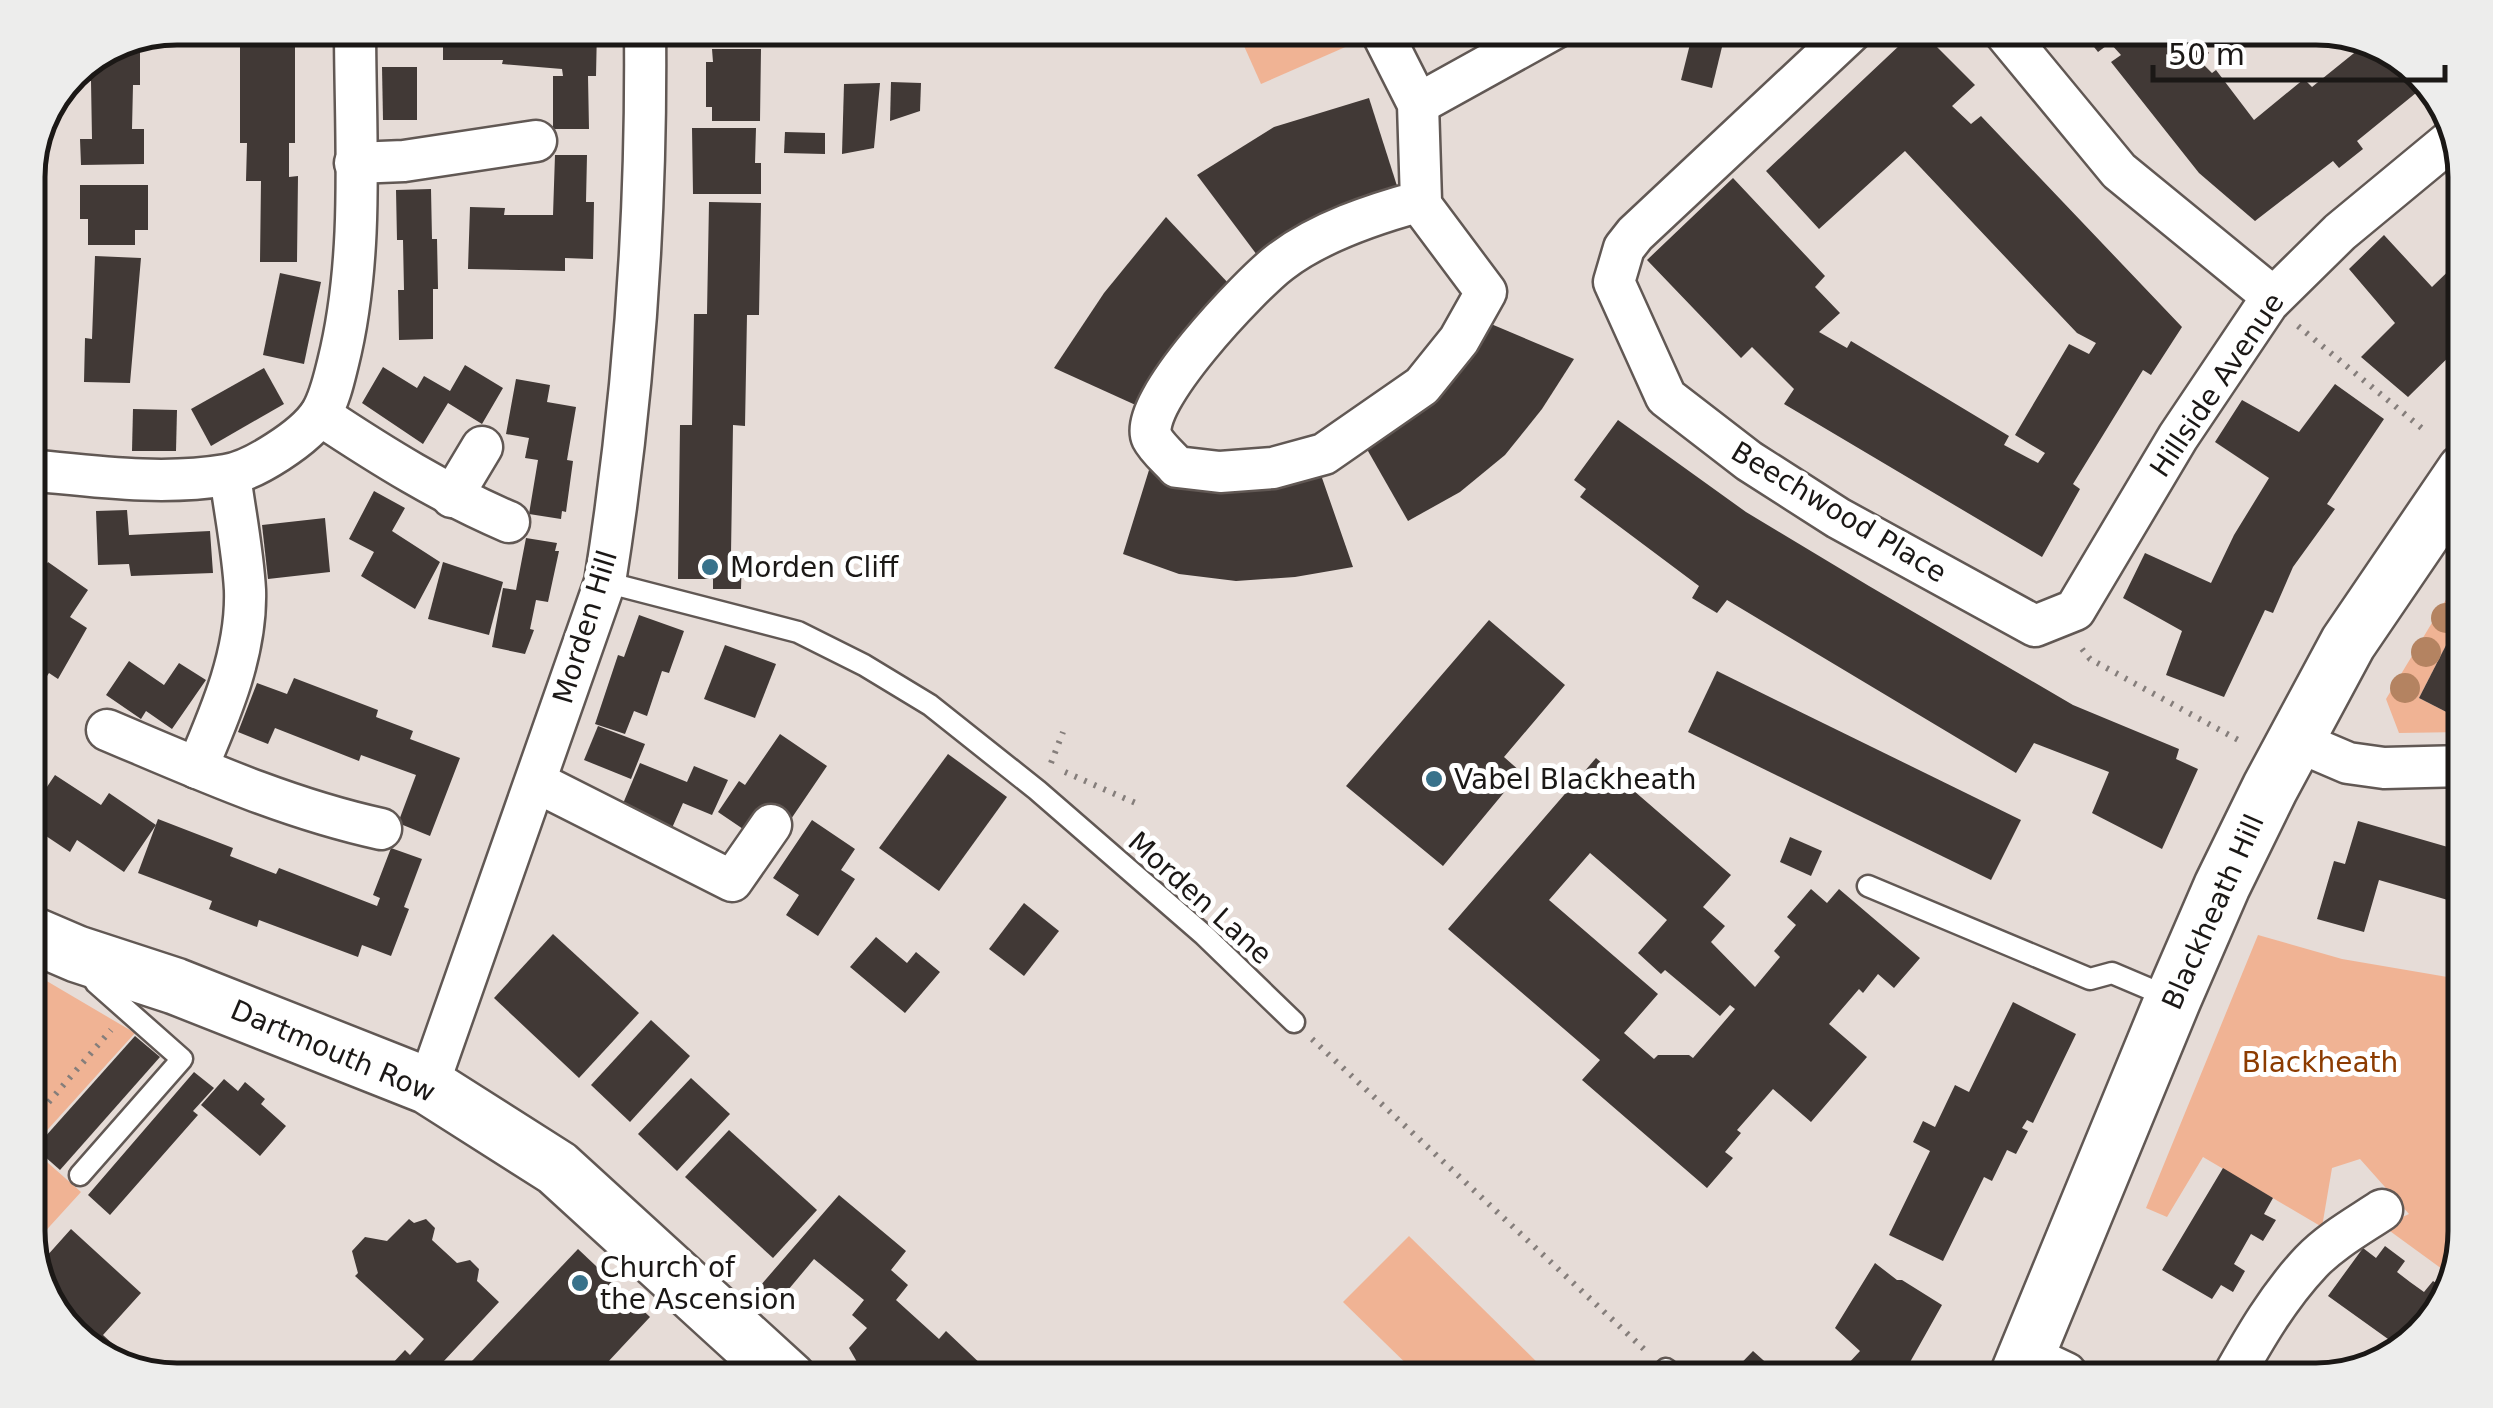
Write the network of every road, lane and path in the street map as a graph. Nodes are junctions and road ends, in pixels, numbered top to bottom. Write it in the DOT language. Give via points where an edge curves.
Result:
graph roads {
  1 [pos="355,45"];
  2 [pos="645,45"];
  3 [pos="1388,45"];
  4 [pos="1526,45"];
  5 [pos="1838,45"];
  6 [pos="2014,45"];
  7 [pos="1418,104"];
  8 [pos="536,141"];
  9 [pos="2444,146"];
  10 [pos="355,163"];
  11 [pos="1421,201"];
  12 [pos="2274,296"];
  13 [pos="2301,328"];
  14 [pos="320,415"];
  15 [pos="2424,430"];
  16 [pos="482,447"];
  17 [pos="45,471"];
  18 [pos="230,475"];
  19 [pos="2448,496"];
  20 [pos="452,498"];
  21 [pos="509,522"];
  22 [pos="605,582"];
  23 [pos="2056,619"];
  24 [pos="107,730"];
  25 [pos="2294,740"];
  26 [pos="2240,741"];
  27 [pos="1050,765"];
  28 [pos="2448,766"];
  29 [pos="197,768"];
  30 [pos="536,782"];
  31 [pos="1140,805"];
  32 [pos="771,825"];
  33 [pos="381,828"];
  34 [pos="1868,886"];
  35 [pos="45,940"];
  36 [pos="77,954"];
  37 [pos="2173,999"];
  38 [pos="126,1011"];
  39 [pos="1294,1022"];
  40 [pos="428,1086"];
  41 [pos="45,1108"];
  42 [pos="80,1174"];
  43 [pos="2382,1210"];
  44 [pos="770,1363"];
  45 [pos="1660,1363"];
  46 [pos="2040,1363"];
  47 [pos="2240,1363"];
  1 -- 10 [label="street"];
  2 -- 22 [label="street, Morden Hill" via="642,259"];
  3 -- 7 [label="street"];
  4 -- 7 [label="street"];
  5 -- 23 [label="street, Beechwood Place" via="1652,217 1624,248 1614,282 1666,397 1749,461 2035,626"];
  6 -- 12 [label="street" via="2119,171"];
  7 -- 11 [label="street"];
  8 -- 10 [label="street"];
  9 -- 12 [label="street, Hillside Avenue"];
  10 -- 14 [label="street" via="346,332"];
  11 -- 11 [label="street" via="1486,292 1422,386 1324,454 1272,468 1177,467 1151,437 1150,417 1242,297 1322,237"];
  12 -- 23 [label="street, Hillside Avenue" via="2178,437 2075,610"];
  13 -- 15 [label="path"];
  14 -- 18 [label="street" via="297,438"];
  14 -- 20 [label="street"];
  16 -- 20 [label="street"];
  17 -- 18 [label="street" via="171,480"];
  18 -- 29 [label="street" via="245,592 242,632"];
  19 -- 25 [label="main road, Blackheath Hill" via="2357,629"];
  20 -- 21 [label="street"];
  22 -- 30 [label="street, Morden Hill"];
  22 -- 39 [label="lane, Morden Lane" via="798,632 930,705 1037,790"];
  23 -- 26 [label="path" via="2090,660"];
  24 -- 29 [label="street"];
  25 -- 28 [label="street" via="2348,763"];
  25 -- 37 [label="main road, Blackheath Hill"];
  27 -- 31 [label="path"];
  29 -- 33 [label="street" via="323,816"];
  30 -- 32 [label="street" via="732,880"];
  30 -- 40 [label="street, Morden Hill"];
  34 -- 37 [label="lane" via="2090,979 2112,972"];
  35 -- 36 [label="main road, Dartmouth Row"];
  36 -- 38 [label="lane"];
  36 -- 40 [label="main road, Dartmouth Row"];
  37 -- 46 [label="main road, Blackheath Hill"];
  38 -- 41 [label="path"];
  38 -- 42 [label="lane" via="182,1059"];
  39 -- 45 [label="path"];
  40 -- 44 [label="main road, Dartmouth Row" via="556,1168"];
  43 -- 47 [label="street" via="2312,1262"];
}
